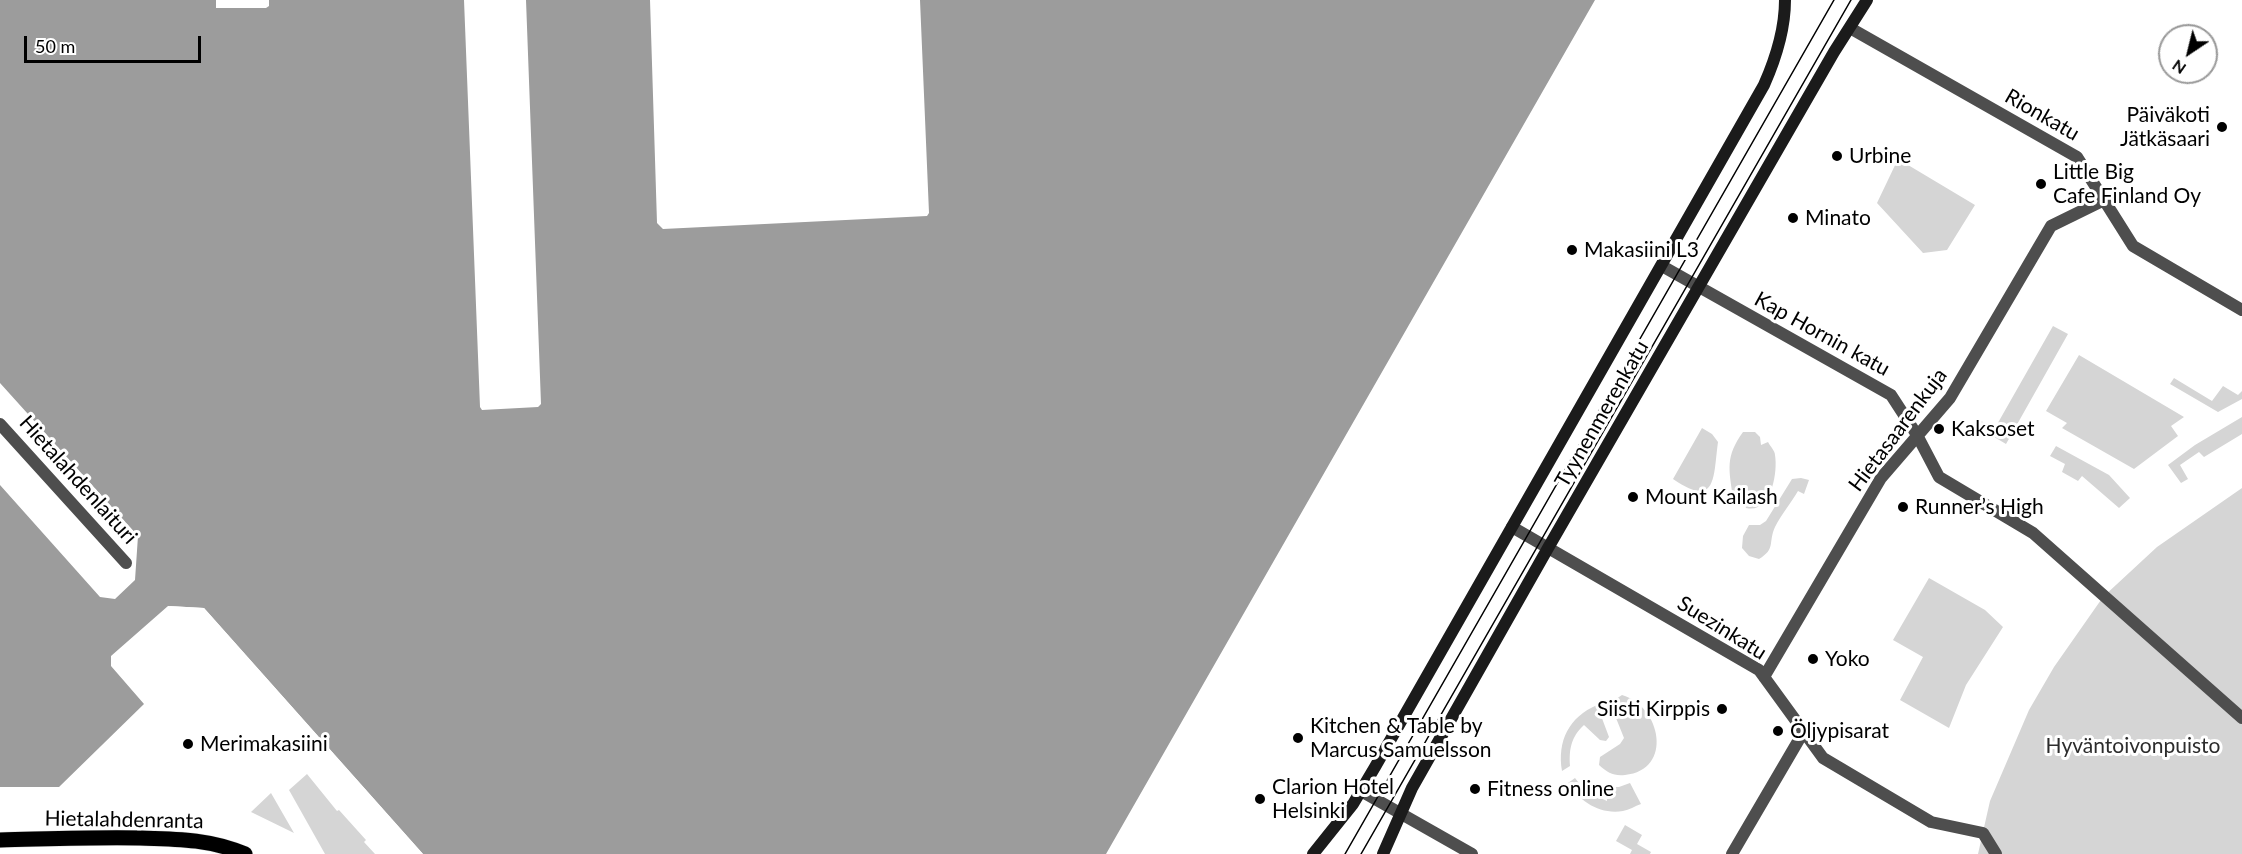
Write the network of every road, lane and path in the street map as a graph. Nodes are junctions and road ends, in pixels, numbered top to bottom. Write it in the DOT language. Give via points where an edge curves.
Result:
graph roads {
  1 [pos="1785,0"];
  2 [pos="1867,0"];
  3 [pos="1850,28"];
  4 [pos="2104,200"];
  5 [pos="1662,266"];
  6 [pos="1698,287"];
  7 [pos="2242,310"];
  8 [pos="0,424"];
  9 [pos="1917,435"];
  10 [pos="1512,527"];
  11 [pos="1548,548"];
  12 [pos="126,563"];
  13 [pos="1764,678"];
  14 [pos="2242,718"];
  15 [pos="1804,731"];
  16 [pos="1361,791"];
  17 [pos="1401,813"];
  18 [pos="0,840"];
  19 [pos="245,854"];
  20 [pos="1313,854"];
  21 [pos="1383,854"];
  22 [pos="1472,854"];
  23 [pos="1732,854"];
  24 [pos="1996,854"];
  1 -- 5 [label="main road, Tyynenmerenkatu" via="1775,59 1764,85"];
  2 -- 3 [label="main road, Tyynenmerenkatu"];
  3 -- 4 [label="street, Rionkatu" via="2077,158"];
  3 -- 6 [label="main road, Tyynenmerenkatu"];
  4 -- 7 [label="street, Rionkatu" via="2133,246"];
  4 -- 9 [label="street, Hietasaarenkuja" via="2051,226 1950,398"];
  5 -- 6 [label="street, Kap Hornin katu"];
  5 -- 10 [label="main road, Tyynenmerenkatu"];
  6 -- 9 [label="street, Kap Hornin katu" via="1891,395"];
  6 -- 11 [label="main road, Tyynenmerenkatu"];
  8 -- 12 [label="street, Hietalahdenlaituri"];
  9 -- 13 [label="street, Hietasaarenkuja" via="1881,478"];
  9 -- 14 [label="street, Kap Hornin katu" via="1939,477 2033,533"];
  10 -- 11 [label="street, Suezinkatu"];
  10 -- 16 [label="main road, Tyynenmerenkatu"];
  11 -- 13 [label="street, Suezinkatu" via="1759,670"];
  11 -- 17 [label="main road, Tyynenmerenkatu"];
  13 -- 15 [label="street, Suezinkatu"];
  15 -- 23 [label="street"];
  15 -- 24 [label="street, Suezinkatu" via="1823,758 1931,822 1983,833"];
  16 -- 17 [label="street"];
  16 -- 20 [label="main road, Tyynenmerenkatu"];
  17 -- 21 [label="main road, Tyynenmerenkatu"];
  17 -- 22 [label="street"];
  18 -- 19 [label="main road, Hietalahdenranta" via="195,840 224,845"];
}
